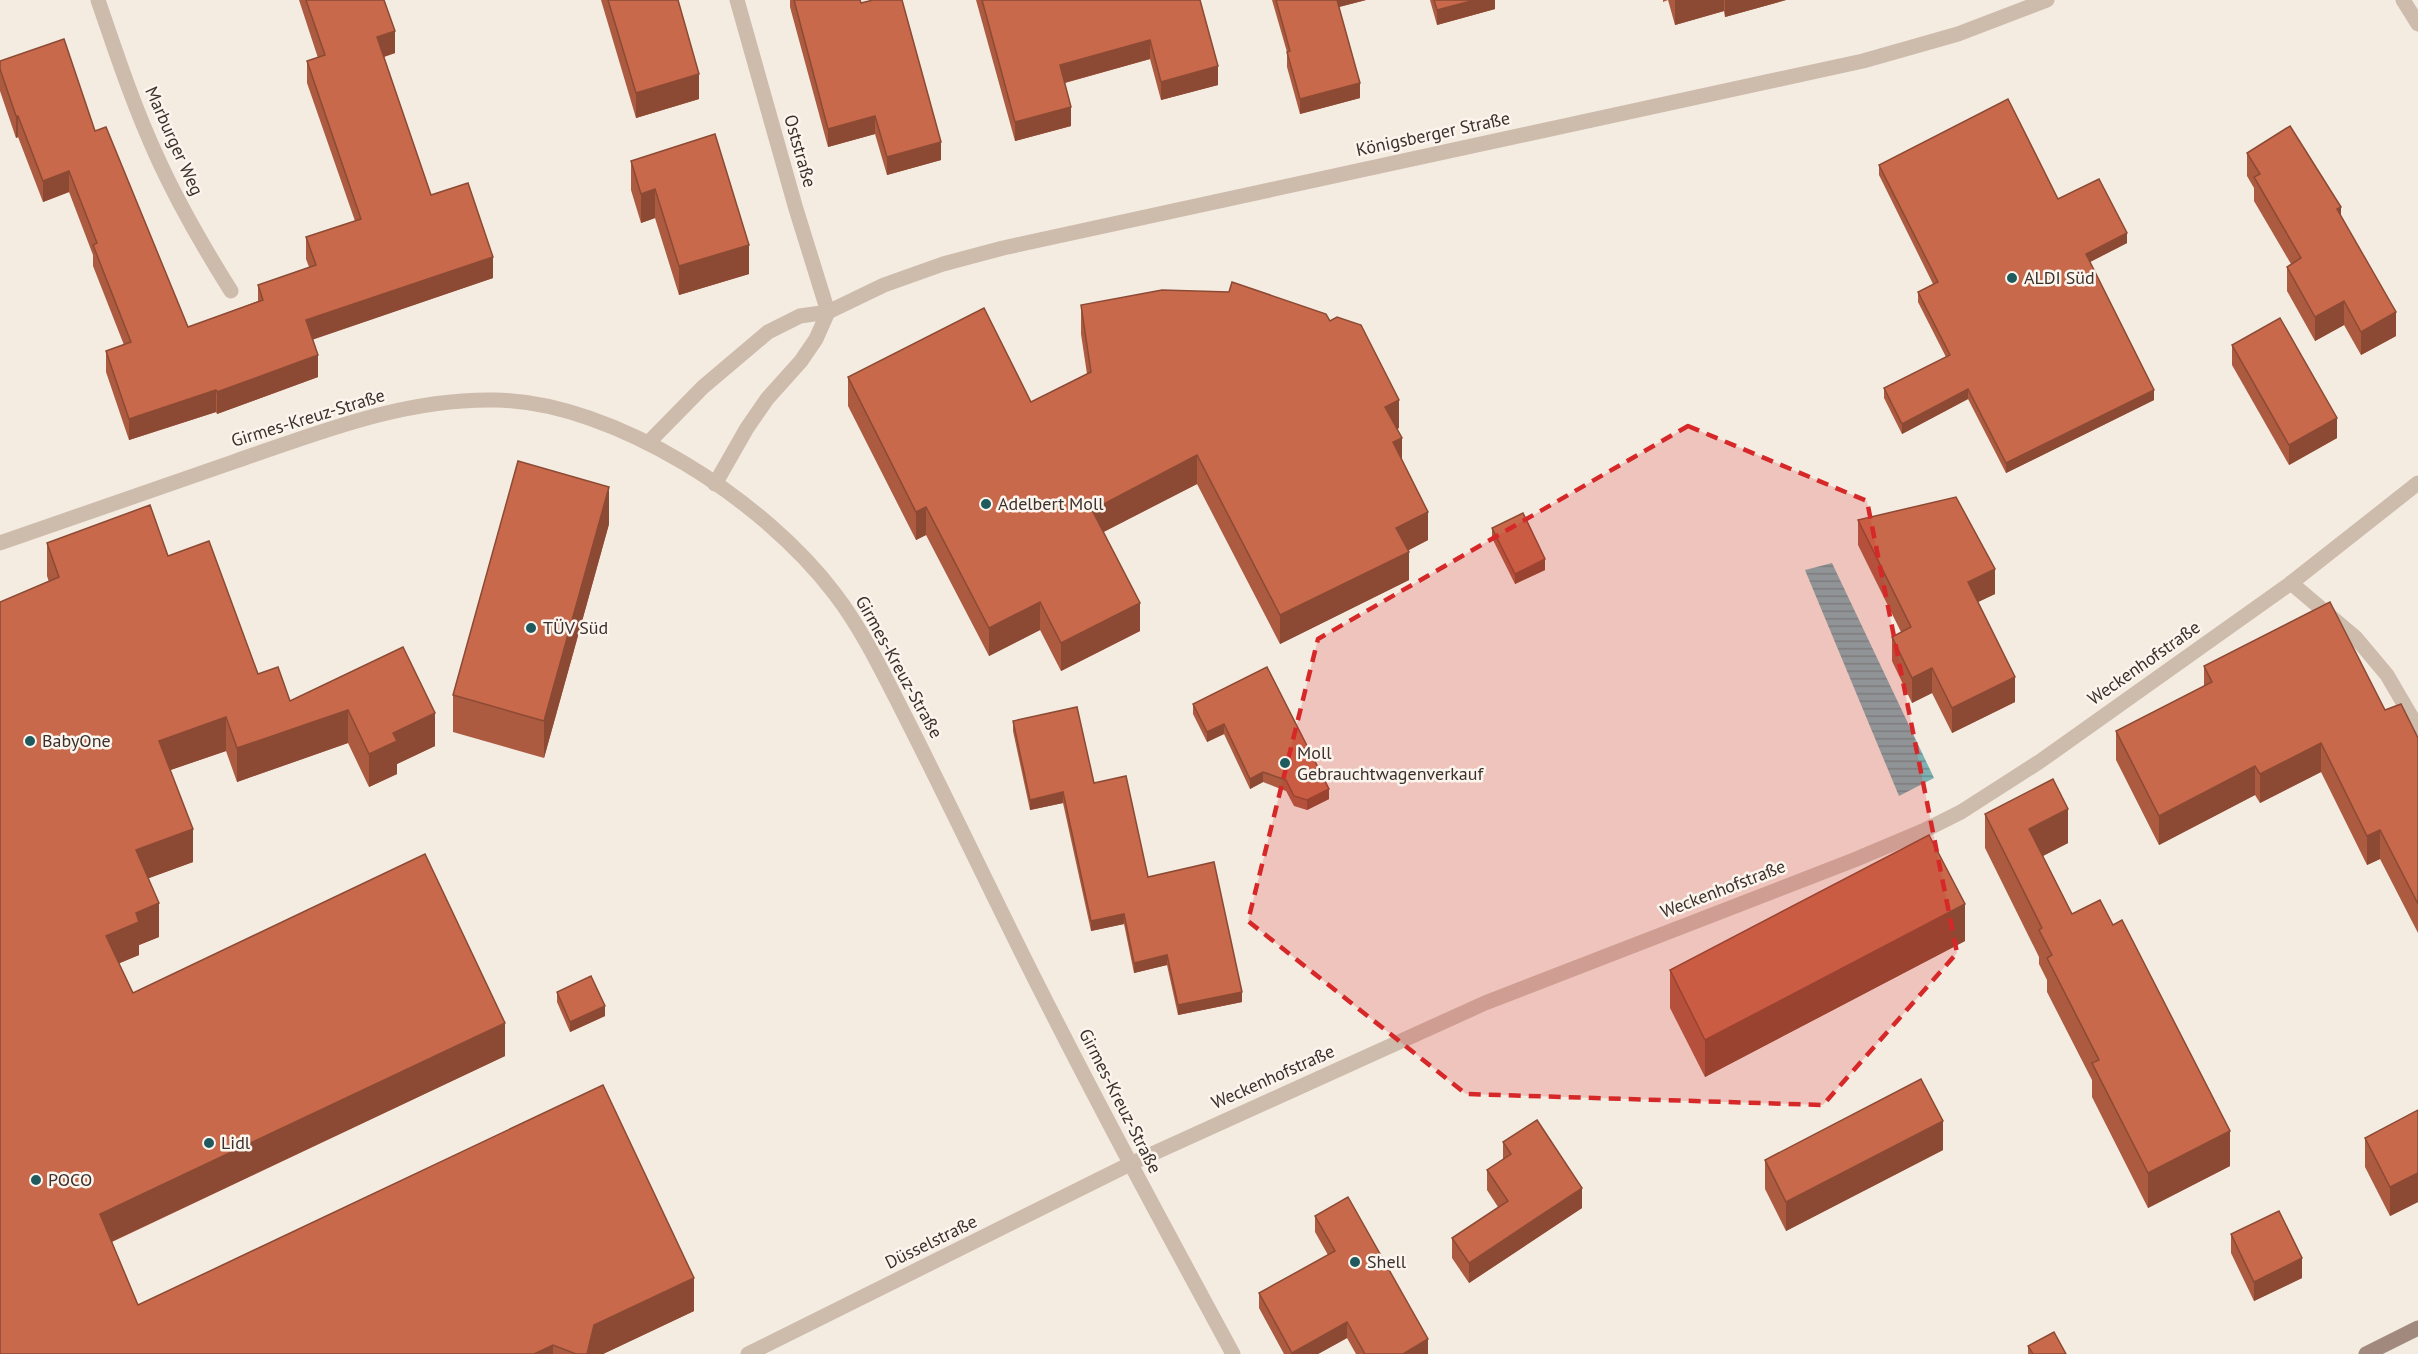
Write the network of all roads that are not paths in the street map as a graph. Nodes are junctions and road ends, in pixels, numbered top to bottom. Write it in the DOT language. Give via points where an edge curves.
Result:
graph roads {
  1 [pos="98,0"];
  2 [pos="737,0"];
  3 [pos="2047,0"];
  4 [pos="2403,0"];
  5 [pos="2418,24"];
  6 [pos="231,291"];
  7 [pos="828,312"];
  8 [pos="648,442"];
  9 [pos="2418,483"];
  10 [pos="715,484"];
  11 [pos="0,543"];
  12 [pos="2291,583"];
  13 [pos="2418,728"];
  14 [pos="1130,1164"];
  15 [pos="2418,1328"];
  16 [pos="748,1354"];
  17 [pos="1233,1354"];
  18 [pos="2366,1354"];
  1 -- 6 [label="street, Marburger Weg" via="157,158 195,234"];
  2 -- 7 [label="street, Oststraße"];
  3 -- 7 [label="street, Königsberger Straße" via="1958,34 1863,61 1002,248 884,285"];
  4 -- 5 [label="street"];
  7 -- 8 [label="street, Königsberger Straße" via="800,316 768,332 703,387"];
  7 -- 10 [label="street" via="816,339 753,418"];
  8 -- 10 [label="street, Girmes-Kreuz-Straße"];
  8 -- 11 [label="street, Girmes-Kreuz-Straße" via="597,420 532,402 441,403 372,415"];
  9 -- 12 [label="street, Weckenhofstraße"];
  10 -- 14 [label="street, Girmes-Kreuz-Straße" via="753,512 837,596 926,758"];
  12 -- 13 [label="street" via="2355,638 2387,675"];
  12 -- 14 [label="street, Weckenhofstraße" via="2038,762 1923,831 1485,1003"];
  14 -- 16 [label="street, Düsselstraße"];
  14 -- 17 [label="street, Girmes-Kreuz-Straße"];
  15 -- 18 [label="main road"];
}
